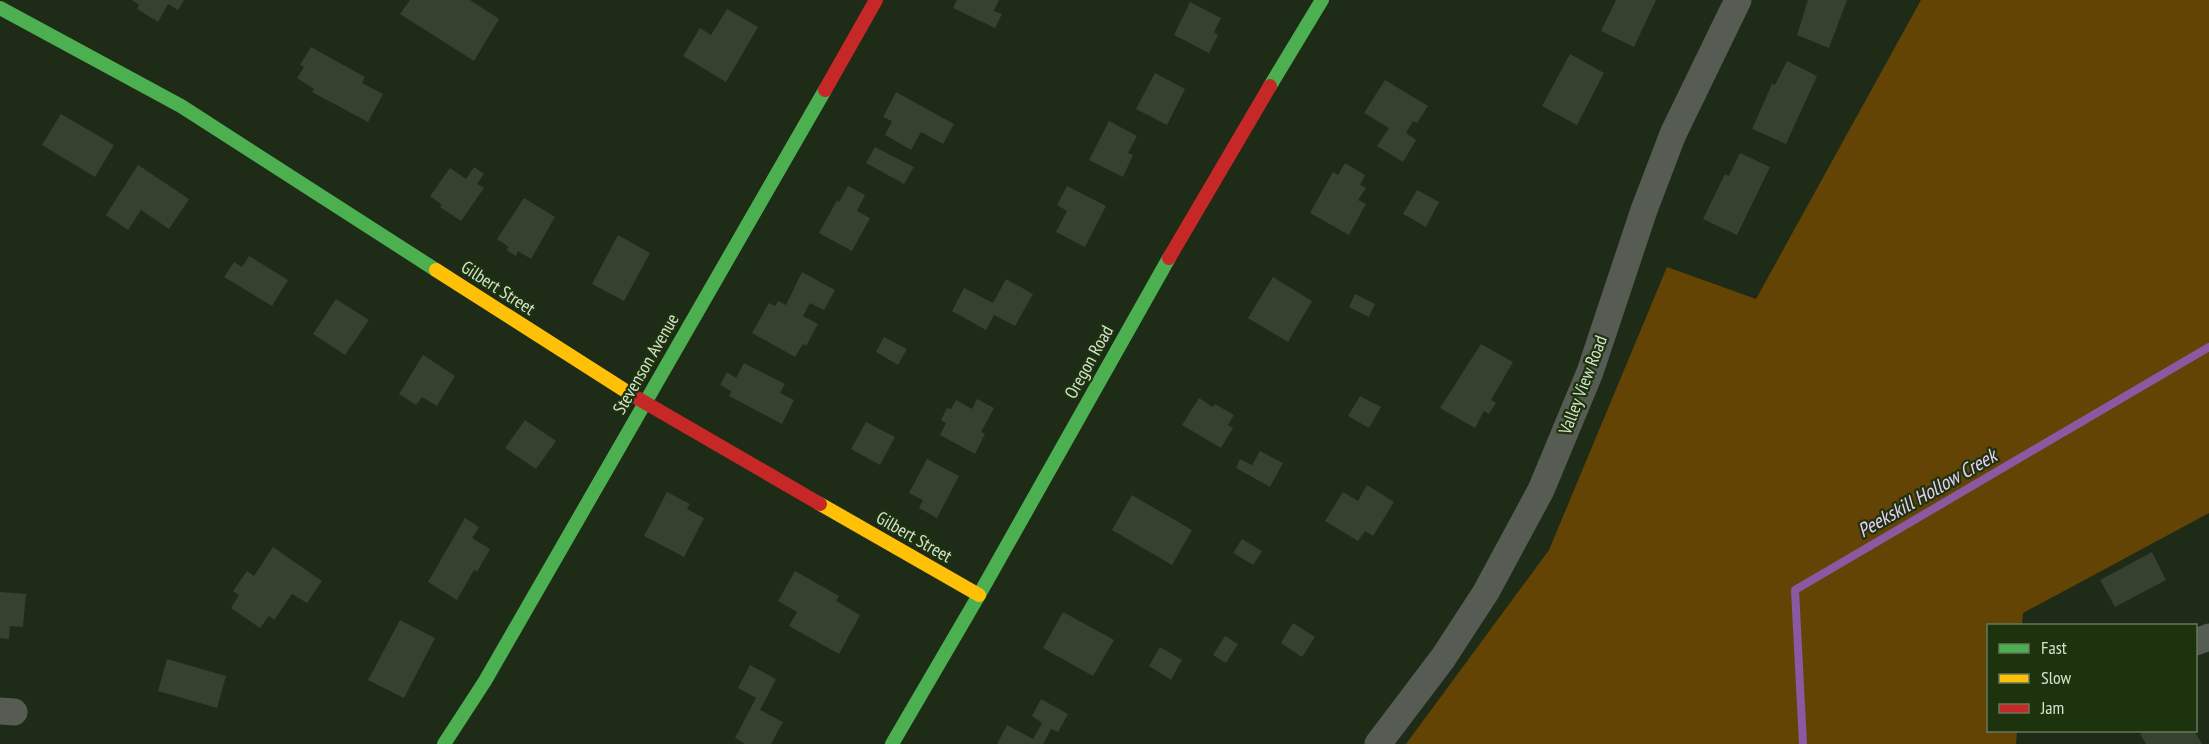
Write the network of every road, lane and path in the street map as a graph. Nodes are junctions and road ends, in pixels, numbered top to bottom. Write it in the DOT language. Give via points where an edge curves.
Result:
graph roads {
  1 [pos="876,0"];
  2 [pos="1322,0"];
  3 [pos="1738,0"];
  4 [pos="0,8"];
  5 [pos="644,403"];
  6 [pos="979,595"];
  7 [pos="444,744"];
  8 [pos="892,744"];
  9 [pos="1378,744"];
  1 -- 5 [label="street, Stevenson Avenue"];
  2 -- 6 [label="street, Oregon Road" via="1204,195"];
  3 -- 9 [label="street, Valley View Road" via="1673,135 1590,372 1541,490 1486,592 1443,658"];
  4 -- 5 [label="street, Gilbert Street" via="181,106"];
  5 -- 6 [label="street, Gilbert Street"];
  5 -- 7 [label="street, Stevenson Avenue" via="485,681"];
  6 -- 8 [label="street, Oregon Road"];
}
